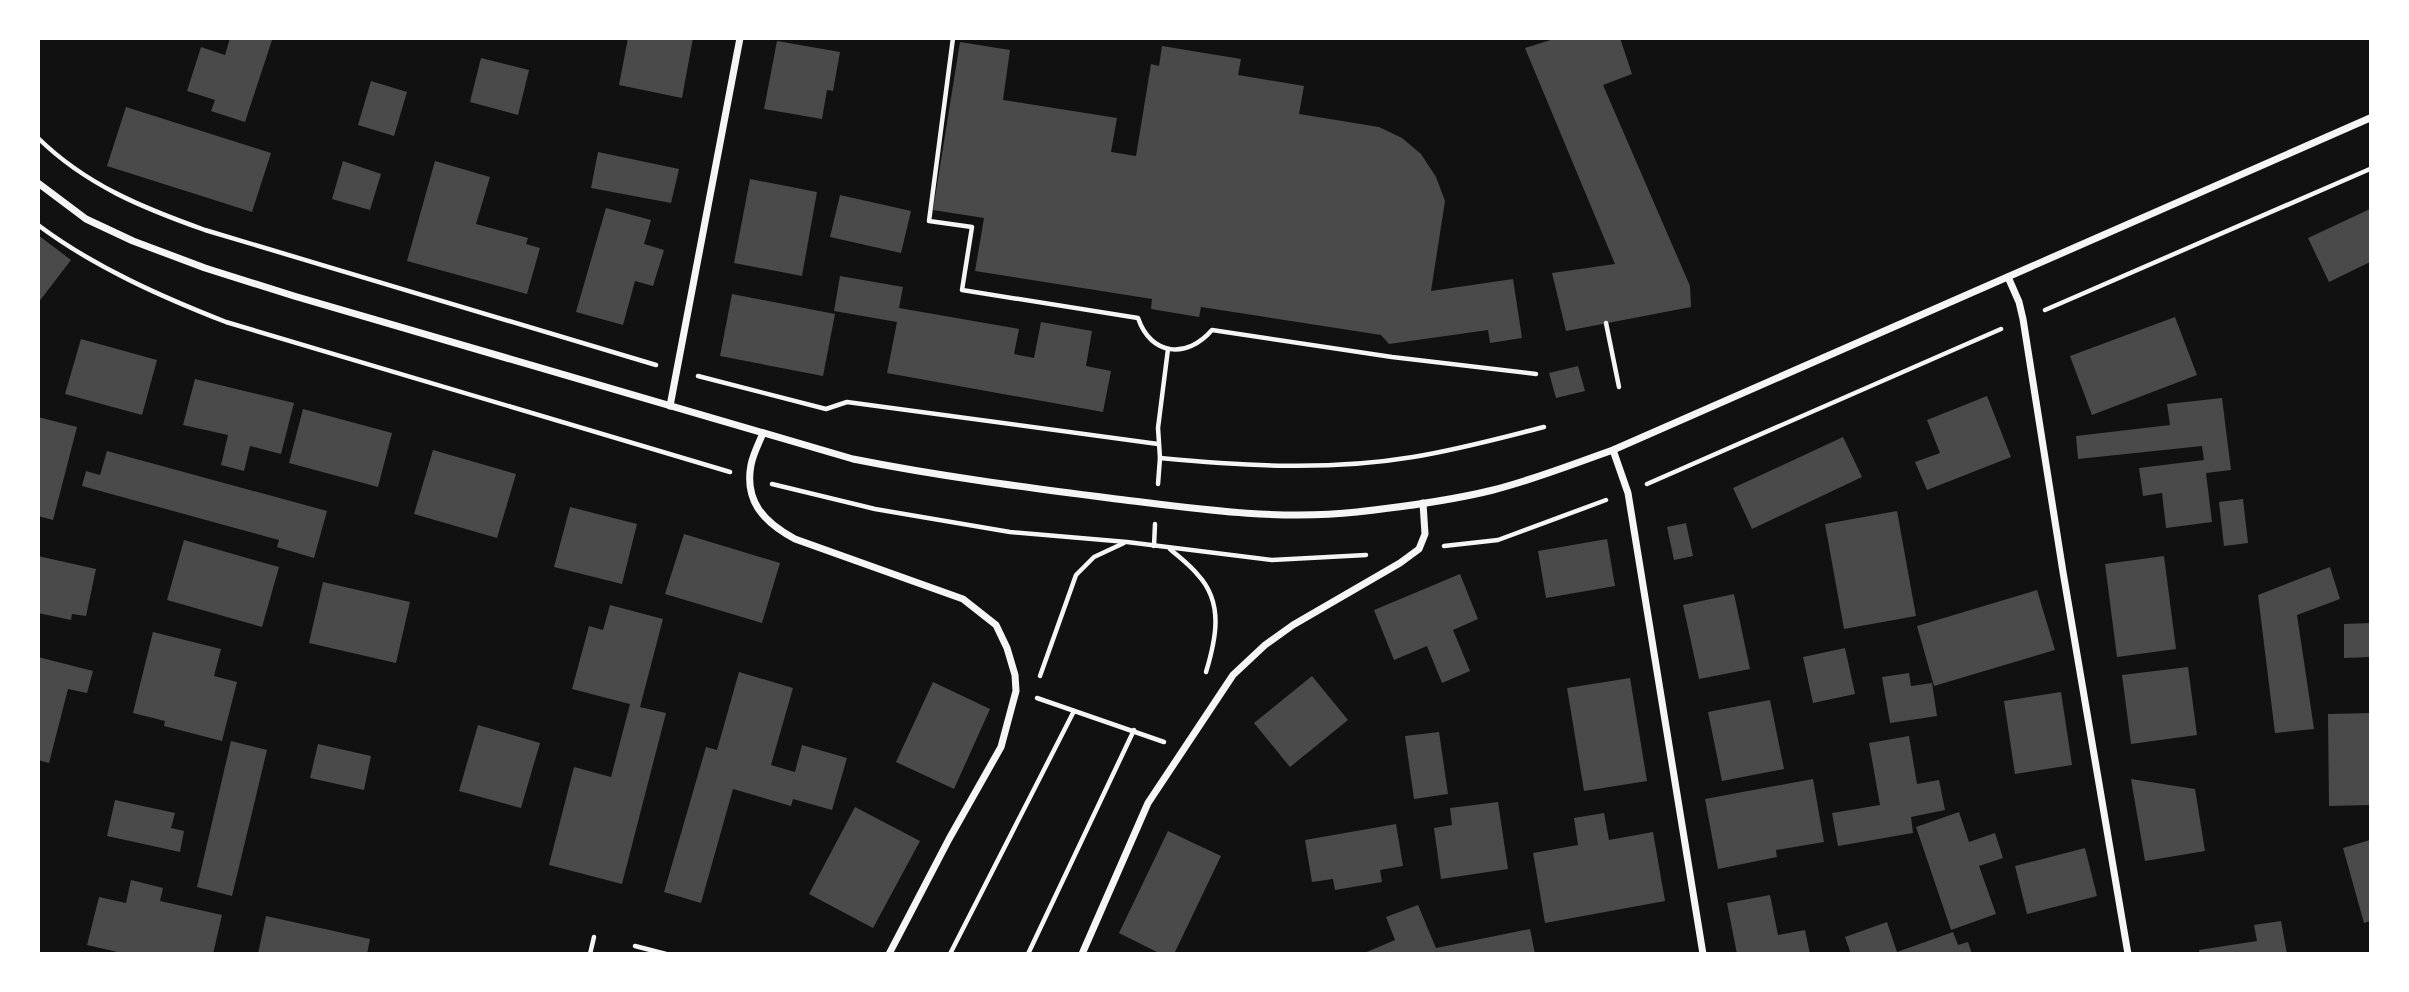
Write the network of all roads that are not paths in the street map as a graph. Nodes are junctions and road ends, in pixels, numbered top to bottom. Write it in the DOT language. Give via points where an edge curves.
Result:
graph roads {
  1 [pos="740,38"];
  2 [pos="2371,118"];
  3 [pos="38,183"];
  4 [pos="2008,277"];
  5 [pos="670,406"];
  6 [pos="763,433"];
  7 [pos="1613,450"];
  8 [pos="1423,503"];
  9 [pos="889,954"];
  10 [pos="1082,954"];
  11 [pos="1703,954"];
  12 [pos="2128,954"];
  1 -- 5 [label="street"];
  2 -- 4 [label="street"];
  3 -- 5 [label="street" via="86,219 205,268"];
  4 -- 7 [label="street"];
  4 -- 12 [label="street" via="2023,319"];
  5 -- 6 [label="street"];
  6 -- 8 [label="street" via="908,470 1156,505 1291,514"];
  6 -- 9 [label="street" via="751,465 751,495 774,528 795,540 963,599 996,625 1015,675 1016,691 1001,747"];
  7 -- 8 [label="street" via="1492,490"];
  7 -- 11 [label="street" via="1628,493"];
  8 -- 10 [label="street" via="1425,534 1419,549 1293,625 1233,675 1148,803"];
}
